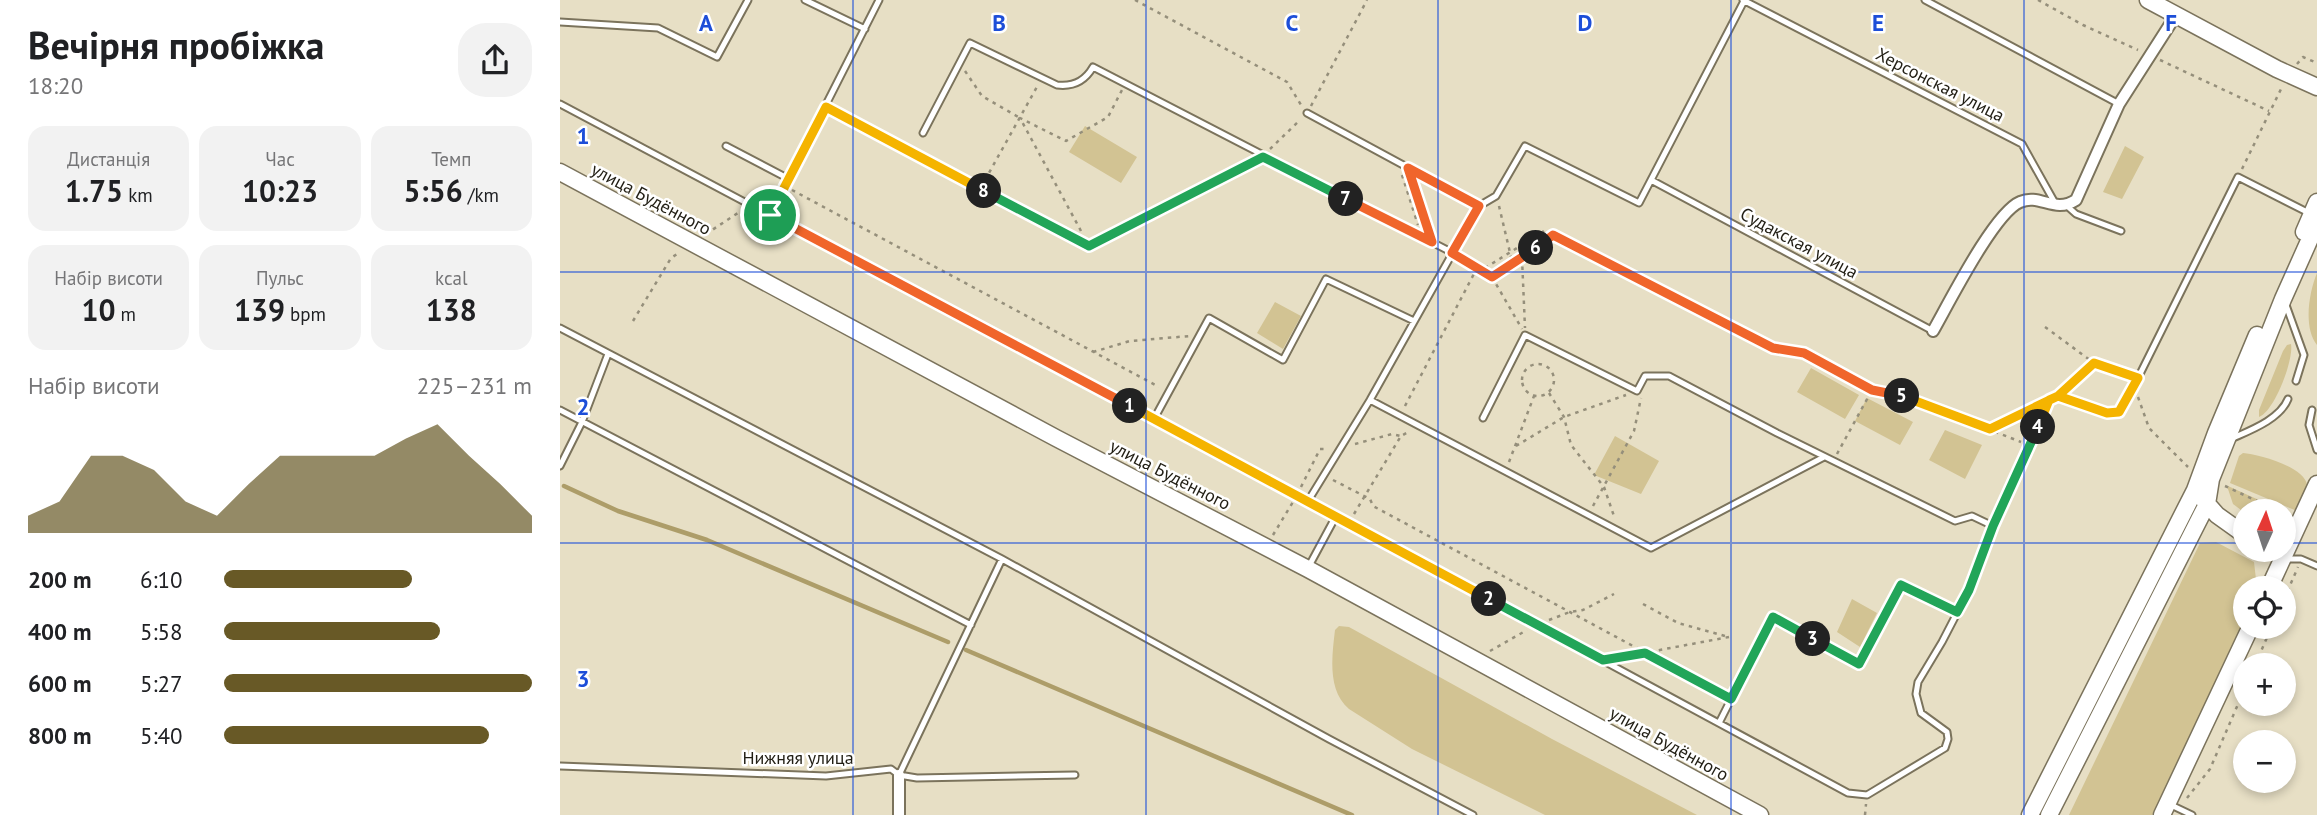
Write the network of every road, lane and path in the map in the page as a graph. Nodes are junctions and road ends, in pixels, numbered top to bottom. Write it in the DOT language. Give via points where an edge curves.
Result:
graph roads {
  1 [pos="747,0"];
  2 [pos="805,0"];
  3 [pos="879,0"];
  4 [pos="1135,0"];
  5 [pos="1367,0"];
  6 [pos="1744,0"];
  7 [pos="1924,0"];
  8 [pos="2148,0"];
  9 [pos="2176,15"];
  10 [pos="560,22"];
  11 [pos="865,29"];
  12 [pos="2317,63"];
  13 [pos="959,64"];
  14 [pos="2290,75"];
  15 [pos="1042,78"];
  16 [pos="1125,84"];
  17 [pos="2317,87"];
  18 [pos="560,104"];
  19 [pos="2119,104"];
  20 [pos="826,107"];
  21 [pos="1307,113"];
  22 [pos="1020,118"];
  23 [pos="923,133"];
  24 [pos="726,146"];
  25 [pos="1263,157"];
  26 [pos="1397,162"];
  27 [pos="1408,168"];
  28 [pos="560,172"];
  29 [pos="2238,177"];
  30 [pos="789,179"];
  31 [pos="1651,180"];
  32 [pos="785,186"];
  33 [pos="980,188"];
  34 [pos="1496,196"];
  35 [pos="1479,206"];
  36 [pos="2062,206"];
  37 [pos="2316,214"];
  38 [pos="770,215"];
  39 [pos="1544,231"];
  40 [pos="2121,231"];
  41 [pos="1423,238"];
  42 [pos="1432,242"];
  43 [pos="1089,246"];
  44 [pos="1510,252"];
  45 [pos="1452,253"];
  46 [pos="1522,258"];
  47 [pos="1512,261"];
  48 [pos="1476,268"];
  49 [pos="1485,268"];
  50 [pos="1492,277"];
  51 [pos="2283,299"];
  52 [pos="1414,321"];
  53 [pos="2046,327"];
  54 [pos="560,328"];
  55 [pos="1933,331"];
  56 [pos="1525,335"];
  57 [pos="1199,336"];
  58 [pos="1093,352"];
  59 [pos="608,354"];
  60 [pos="2094,363"];
  61 [pos="1645,376"];
  62 [pos="2138,378"];
  63 [pos="2296,381"];
  64 [pos="1872,390"];
  65 [pos="1637,391"];
  66 [pos="1168,392"];
  67 [pos="1549,393"];
  68 [pos="1534,396"];
  69 [pos="2058,396"];
  70 [pos="2288,399"];
  71 [pos="1370,400"];
  72 [pos="2049,400"];
  73 [pos="560,410"];
  74 [pos="2312,410"];
  75 [pos="1400,416"];
  76 [pos="1564,417"];
  77 [pos="1483,418"];
  78 [pos="1154,419"];
  79 [pos="582,422"];
  80 [pos="1420,426"];
  81 [pos="1990,429"];
  82 [pos="2227,440"];
  83 [pos="1516,446"];
  84 [pos="2029,446"];
  85 [pos="2317,450"];
  86 [pos="1824,457"];
  87 [pos="1833,461"];
  88 [pos="560,466"];
  89 [pos="1505,471"];
  90 [pos="1324,475"];
  91 [pos="2317,484"];
  92 [pos="1604,487"];
  93 [pos="2195,491"];
  94 [pos="1364,496"];
  95 [pos="1308,501"];
  96 [pos="2207,503"];
  97 [pos="1588,515"];
  98 [pos="1336,516"];
  99 [pos="1348,523"];
  100 [pos="1993,526"];
  101 [pos="2233,528"];
  102 [pos="2296,529"];
  103 [pos="1620,531"];
  104 [pos="1002,559"];
  105 [pos="2296,559"];
  106 [pos="2317,566"];
  107 [pos="1308,569"];
  108 [pos="1643,604"];
  109 [pos="1957,612"];
  110 [pos="971,625"];
  111 [pos="2244,639"];
  112 [pos="1645,653"];
  113 [pos="1603,660"];
  114 [pos="1731,699"];
  115 [pos="2233,716"];
  116 [pos="1719,723"];
  117 [pos="560,766"];
  118 [pos="899,775"];
  119 [pos="1075,775"];
  120 [pos="2170,809"];
  121 [pos="899,815"];
  122 [pos="1473,815"];
  123 [pos="1760,815"];
  124 [pos="2031,815"];
  125 [pos="2049,815"];
  126 [pos="2192,815"];
  1 -- 10 [label="lane" via="717,57 658,28"];
  2 -- 11 [label="lane"];
  3 -- 11 [label="lane"];
  4 -- 21 [label="path" via="1287,82"];
  5 -- 21 [label="path"];
  6 -- 31 [label="lane"];
  6 -- 36 [label="lane, Херсонская улица" via="2022,144"];
  7 -- 19 [label="lane"];
  8 -- 9 [label="main road"];
  9 -- 14 [label="main road"];
  9 -- 19 [label="street"];
  11 -- 20 [label="lane"];
  12 -- 14 [label="path" via="2303,57"];
  13 -- 15 [label="lane" via="970,43"];
  13 -- 22 [label="path" via="982,96"];
  13 -- 23 [label="lane"];
  14 -- 17 [label="main road"];
  14 -- 29 [label="path"];
  15 -- 16 [label="lane" via="1057,85 1077,84 1093,67"];
  15 -- 22 [label="path"];
  16 -- 22 [label="path" via="1108,117 1066,141"];
  16 -- 25 [label="lane"];
  18 -- 38 [label="lane"];
  19 -- 36 [label="street" via="2076,200"];
  20 -- 30 [label="lane"];
  20 -- 33 [label="lane"];
  21 -- 25 [label="path"];
  21 -- 26 [label="lane"];
  22 -- 33 [label="path"];
  22 -- 43 [label="path"];
  24 -- 30 [label="lane"];
  25 -- 41 [label="lane"];
  25 -- 43 [label="lane"];
  26 -- 27 [label="lane"];
  26 -- 41 [label="path"];
  27 -- 35 [label="lane"];
  27 -- 42 [label="path"];
  28 -- 107 [label="main road, улица Будённого"];
  29 -- 37 [label="lane"];
  29 -- 62 [label="lane"];
  30 -- 32 [label="lane"];
  31 -- 34 [label="lane" via="1639,203 1525,146"];
  31 -- 55 [label="lane, Судакская улица"];
  32 -- 38 [label="lane"];
  32 -- 58 [label="path"];
  33 -- 43 [label="lane"];
  34 -- 35 [label="lane"];
  34 -- 44 [label="path"];
  35 -- 45 [label="lane"];
  36 -- 40 [label="lane"];
  36 -- 55 [label="street" via="2027,199 2006,212"];
  37 -- 51 [label="main road"];
  37 -- 93 [label="main road" via="2273,299"];
  38 -- 78 [label="lane"];
  39 -- 44 [label="path"];
  41 -- 42 [label="lane"];
  42 -- 45 [label="lane"];
  44 -- 47 [label="path"];
  44 -- 49 [label="path"];
  45 -- 48 [label="path"];
  45 -- 52 [label="lane"];
  46 -- 50 [label="path"];
  46 -- 56 [label="path"];
  46 -- 64 [label="path" via="1553,235 1773,348 1804,353"];
  48 -- 50 [label="path"];
  48 -- 75 [label="path"];
  50 -- 56 [label="path"];
  51 -- 63 [label="lane" via="2304,355"];
  51 -- 82 [label="main road"];
  52 -- 57 [label="lane" via="1326,279 1283,360 1209,318"];
  52 -- 71 [label="lane"];
  53 -- 60 [label="path"];
  54 -- 59 [label="lane"];
  56 -- 65 [label="lane"];
  56 -- 77 [label="lane"];
  57 -- 58 [label="path" via="1130,341"];
  57 -- 66 [label="lane"];
  58 -- 66 [label="path"];
  59 -- 79 [label="lane"];
  59 -- 104 [label="lane"];
  60 -- 62 [label="path"];
  60 -- 69 [label="path"];
  61 -- 65 [label="lane"];
  61 -- 86 [label="lane" via="1669,376"];
  61 -- 92 [label="path" via="1634,431"];
  62 -- 69 [label="lane" via="2119,412 2107,413"];
  64 -- 81 [label="path" via="1907,397"];
  64 -- 87 [label="path"];
  65 -- 76 [label="path"];
  66 -- 78 [label="lane"];
  67 -- 68 [label="path"];
  67 -- 68 [label="path" via="1555,384 1554,373 1546,365 1535,364 1526,369 1522,379 1525,390"];
  67 -- 76 [label="path"];
  68 -- 83 [label="path"];
  69 -- 72 [label="lane"];
  70 -- 82 [label="lane" via="2279,412"];
  71 -- 75 [label="lane"];
  71 -- 90 [label="lane"];
  72 -- 81 [label="path"];
  72 -- 84 [label="lane"];
  73 -- 79 [label="lane"];
  74 -- 85 [label="lane" via="2309,425"];
  75 -- 80 [label="lane"];
  76 -- 83 [label="path"];
  76 -- 92 [label="path" via="1571,445"];
  78 -- 95 [label="lane"];
  79 -- 88 [label="lane"];
  79 -- 110 [label="lane"];
  80 -- 89 [label="lane"];
  80 -- 94 [label="path" via="1401,436"];
  81 -- 84 [label="path"];
  82 -- 96 [label="main road"];
  83 -- 89 [label="path"];
  84 -- 100 [label="lane"];
  86 -- 87 [label="lane"];
  86 -- 103 [label="lane" via="1651,548"];
  87 -- 100 [label="lane" via="1955,521 1972,516"];
  89 -- 97 [label="lane"];
  90 -- 94 [label="path"];
  90 -- 95 [label="lane"];
  91 -- 102 [label="main road"];
  92 -- 97 [label="path"];
  92 -- 103 [label="path"];
  93 -- 96 [label="main road"];
  93 -- 124 [label="main road"];
  94 -- 99 [label="path"];
  94 -- 112 [label="path" via="1373,506"];
  95 -- 98 [label="lane"];
  96 -- 101 [label="main road"];
  96 -- 125 [label="main road"];
  97 -- 103 [label="lane"];
  98 -- 99 [label="lane"];
  98 -- 107 [label="lane"];
  99 -- 113 [label="lane"];
  100 -- 109 [label="lane"];
  104 -- 110 [label="lane"];
  104 -- 122 [label="lane"];
  105 -- 106 [label="lane"];
  107 -- 123 [label="main road, улица Будённого"];
  108 -- 112 [label="path" via="1678,623 1729,637"];
  109 -- 114 [label="lane" via="1901,585 1859,664 1773,617"];
  109 -- 116 [label="lane" via="1918,682 1916,694 1921,713 1947,732 1945,748 1867,795 1848,793"];
  110 -- 118 [label="lane"];
  111 -- 120 [label="main road"];
  112 -- 113 [label="path"];
  112 -- 114 [label="path"];
  113 -- 116 [label="lane"];
  114 -- 116 [label="lane"];
  115 -- 120 [label="path" via="2210,769"];
  117 -- 118 [label="lane, Нижняя улица" via="826,776 891,769"];
  118 -- 119 [label="lane, Нижняя улица"];
  118 -- 121 [label="street"];
  120 -- 126 [label="lane"];
}
